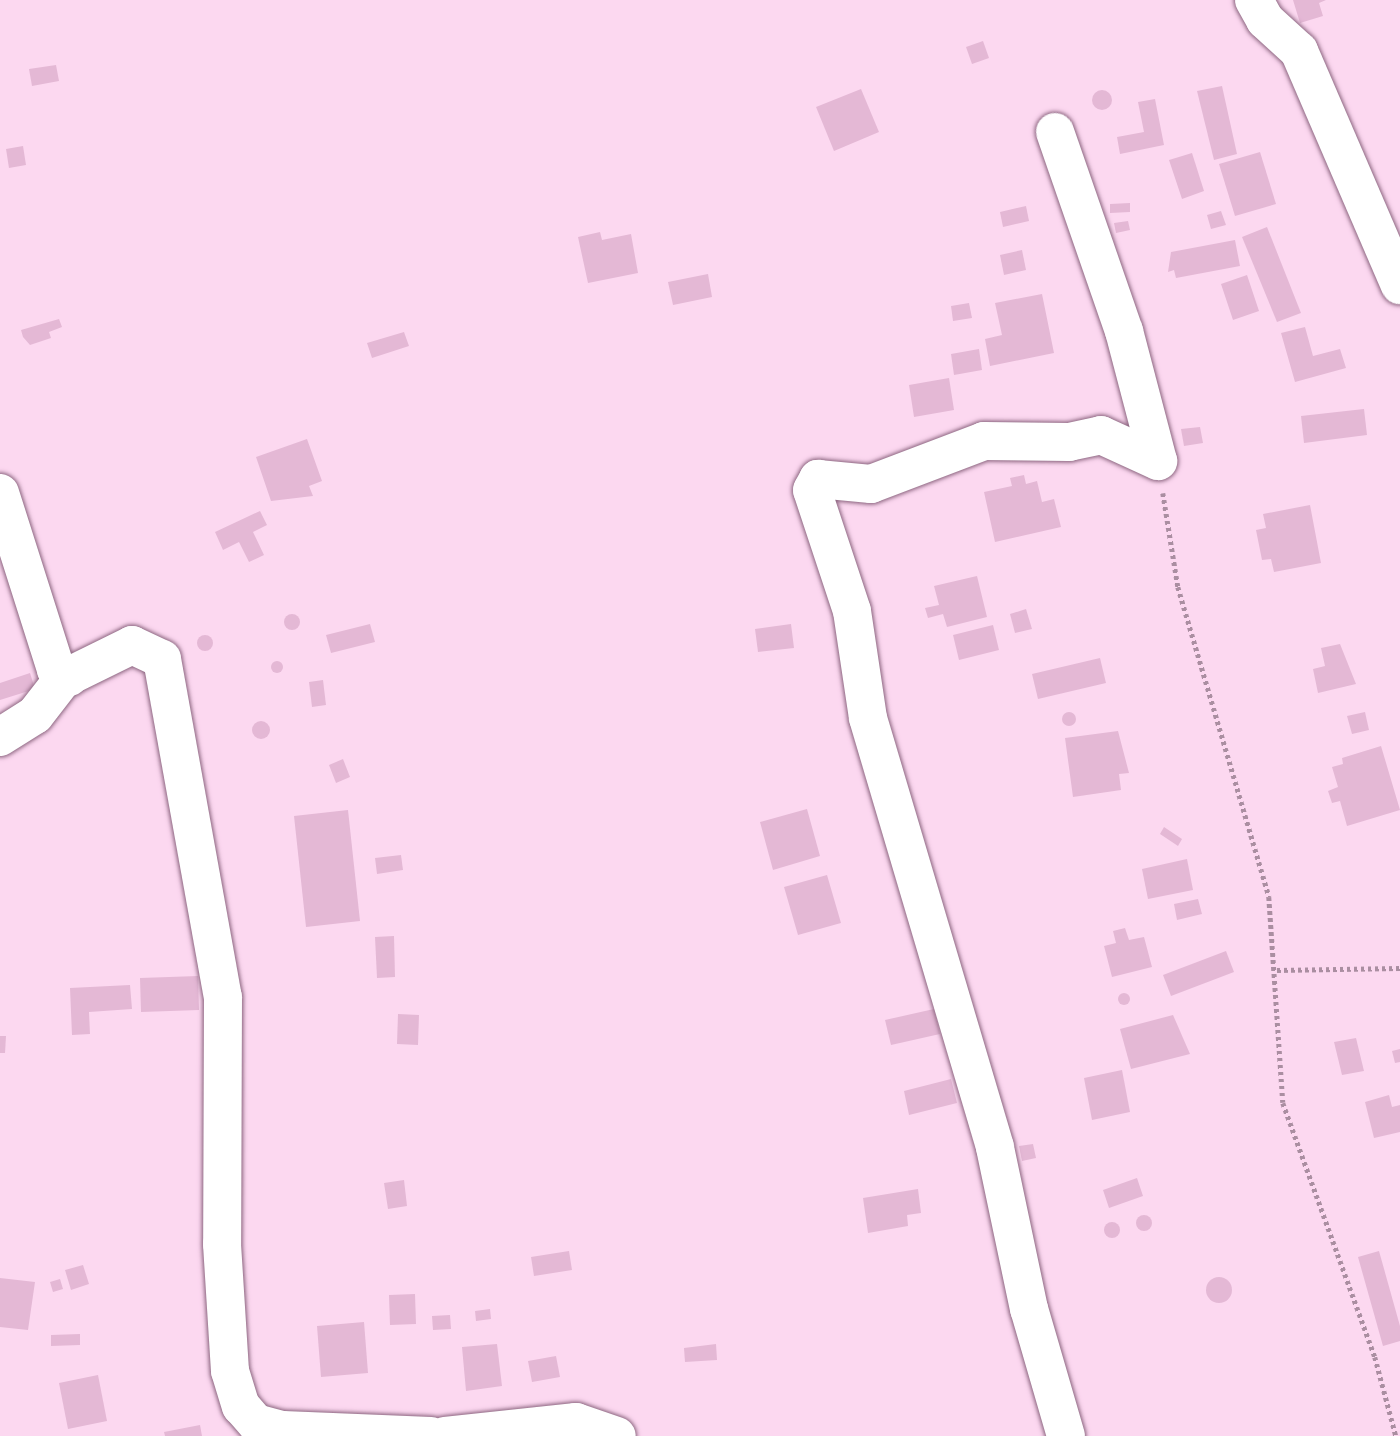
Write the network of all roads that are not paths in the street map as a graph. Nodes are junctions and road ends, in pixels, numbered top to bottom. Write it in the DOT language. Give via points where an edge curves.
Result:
graph roads {
  1 [pos="1254,0"];
  2 [pos="1055,132"];
  3 [pos="1400,285"];
  4 [pos="0,493"];
  5 [pos="69,677"];
  6 [pos="0,737"];
  7 [pos="431,1436"];
  8 [pos="445,1436"];
  9 [pos="617,1436"];
  10 [pos="1066,1436"];
  1 -- 3 [label="street" via="1265,20 1299,51"];
  2 -- 10 [label="street" via="1124,331 1158,461 1101,435 1069,442 984,441 871,484 818,479 812,490 852,611 868,718 995,1147 1029,1310"];
  4 -- 5 [label="street" via="56,670"];
  5 -- 6 [label="street" via="35,715"];
  5 -- 7 [label="street" via="132,645 162,659 169,676 223,997 222,1244 230,1371 241,1406 256,1423 283,1430"];
  8 -- 9 [label="street" via="576,1422"];
}
